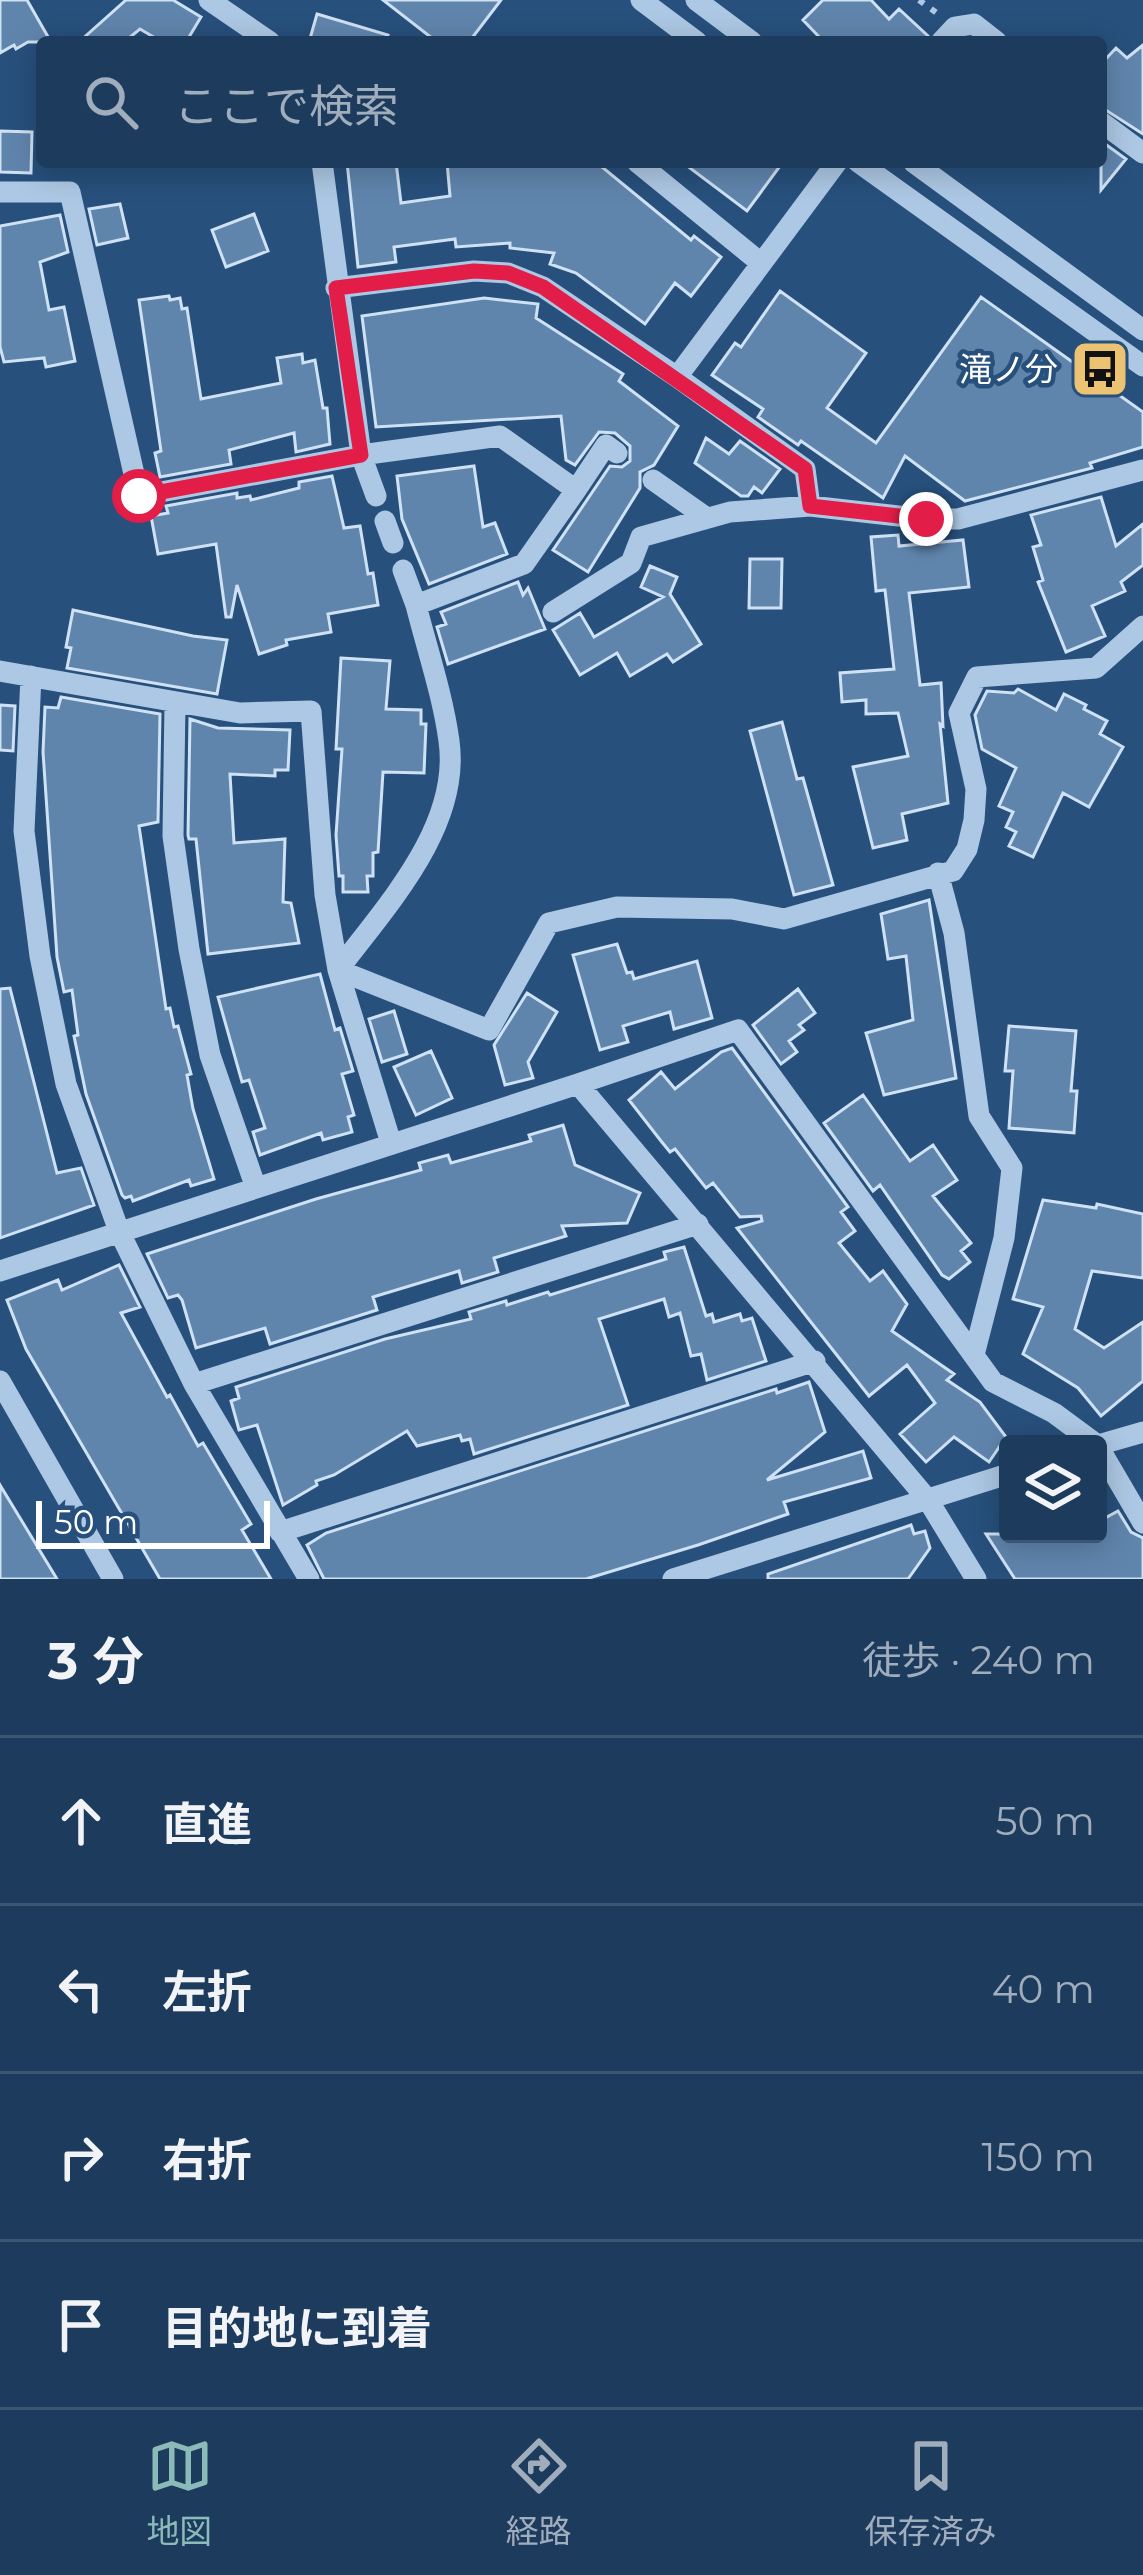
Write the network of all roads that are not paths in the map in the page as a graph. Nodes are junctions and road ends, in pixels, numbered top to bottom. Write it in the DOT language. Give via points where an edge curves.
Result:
graph roads {
  1 [pos="209,0"];
  2 [pos="641,0"];
  3 [pos="696,0"];
  4 [pos="261,36"];
  5 [pos="689,36"];
  6 [pos="744,36"];
  7 [pos="947,36"];
  8 [pos="989,36"];
  9 [pos="1107,127"];
  10 [pos="1143,154"];
  11 [pos="323,168"];
  12 [pos="644,168"];
  13 [pos="832,168"];
  14 [pos="866,168"];
  15 [pos="921,168"];
  16 [pos="0,192"];
  17 [pos="761,263"];
  18 [pos="336,288"];
  19 [pos="1143,330"];
  20 [pos="1143,366"];
  21 [pos="677,377"];
  22 [pos="617,453"];
  23 [pos="361,455"];
  24 [pos="1143,470"];
  25 [pos="653,480"];
  26 [pos="576,490"];
  27 [pos="376,496"];
  28 [pos="810,506"];
  29 [pos="707,518"];
  30 [pos="385,521"];
  31 [pos="394,543"];
  32 [pos="403,570"];
  33 [pos="416,605"];
  34 [pos="553,612"];
  35 [pos="1143,626"];
  36 [pos="0,671"];
  37 [pos="31,676"];
  38 [pos="175,702"];
  39 [pos="938,874"];
  40 [pos="338,970"];
  41 [pos="578,1084"];
  42 [pos="391,1143"];
  43 [pos="256,1188"];
  44 [pos="698,1224"];
  45 [pos="119,1231"];
  46 [pos="0,1271"];
  47 [pos="974,1355"];
  48 [pos="815,1361"];
  49 [pos="0,1381"];
  50 [pos="194,1384"];
  51 [pos="1143,1432"];
  52 [pos="1084,1435"];
  53 [pos="1107,1442"];
  54 [pos="1107,1462"];
  55 [pos="999,1477"];
  56 [pos="928,1500"];
  57 [pos="1143,1523"];
  58 [pos="280,1532"];
  59 [pos="113,1579"];
  60 [pos="309,1579"];
  61 [pos="673,1579"];
  62 [pos="976,1579"];
  1 -- 4 [label="street"];
  2 -- 5 [label="street"];
  3 -- 6 [label="street"];
  7 -- 8 [label="street" via="974,24"];
  9 -- 10 [label="street"];
  11 -- 18 [label="street"];
  12 -- 17 [label="street"];
  13 -- 17 [label="street"];
  14 -- 20 [label="street"];
  15 -- 19 [label="street"];
  16 -- 23 [label="street" via="70,192 139,496"];
  17 -- 21 [label="street"];
  18 -- 21 [label="street" via="508,273 543,287"];
  18 -- 23 [label="street"];
  21 -- 28 [label="street" via="805,469"];
  22 -- 26 [label="street" via="606,445"];
  23 -- 26 [label="street" via="500,436"];
  23 -- 27 [label="street"];
  24 -- 28 [label="street" via="958,519"];
  25 -- 29 [label="street"];
  26 -- 33 [label="street" via="524,564"];
  28 -- 29 [label="street"];
  29 -- 34 [label="street" via="641,536 631,563"];
  30 -- 31 [label="street"];
  32 -- 33 [label="street"];
  33 -- 40 [label="street" via="450,776 409,874"];
  35 -- 39 [label="street" via="1096,668 977,677 959,713 976,789 974,820 968,849 953,871"];
  36 -- 37 [label="street"];
  37 -- 38 [label="street"];
  37 -- 45 [label="street" via="24,831 40,956 66,1084"];
  38 -- 40 [label="street" via="240,713 311,711"];
  38 -- 43 [label="street" via="173,836 188,949 209,1055"];
  39 -- 40 [label="street" via="784,919 732,909 617,907 549,923 489,1030"];
  39 -- 47 [label="street" via="979,1116 1012,1168 1004,1238"];
  40 -- 42 [label="street"];
  41 -- 42 [label="street"];
  41 -- 44 [label="street"];
  41 -- 47 [label="street" via="738,1030"];
  42 -- 43 [label="street"];
  43 -- 45 [label="street"];
  44 -- 48 [label="street"];
  44 -- 50 [label="street"];
  45 -- 46 [label="street"];
  45 -- 50 [label="street"];
  47 -- 52 [label="street" via="993,1382"];
  48 -- 56 [label="street"];
  48 -- 58 [label="street"];
  49 -- 59 [label="street"];
  50 -- 58 [label="street"];
  51 -- 53 [label="street"];
  54 -- 57 [label="street"];
  55 -- 56 [label="street"];
  56 -- 61 [label="street"];
  56 -- 62 [label="street"];
  58 -- 60 [label="street"];
}
